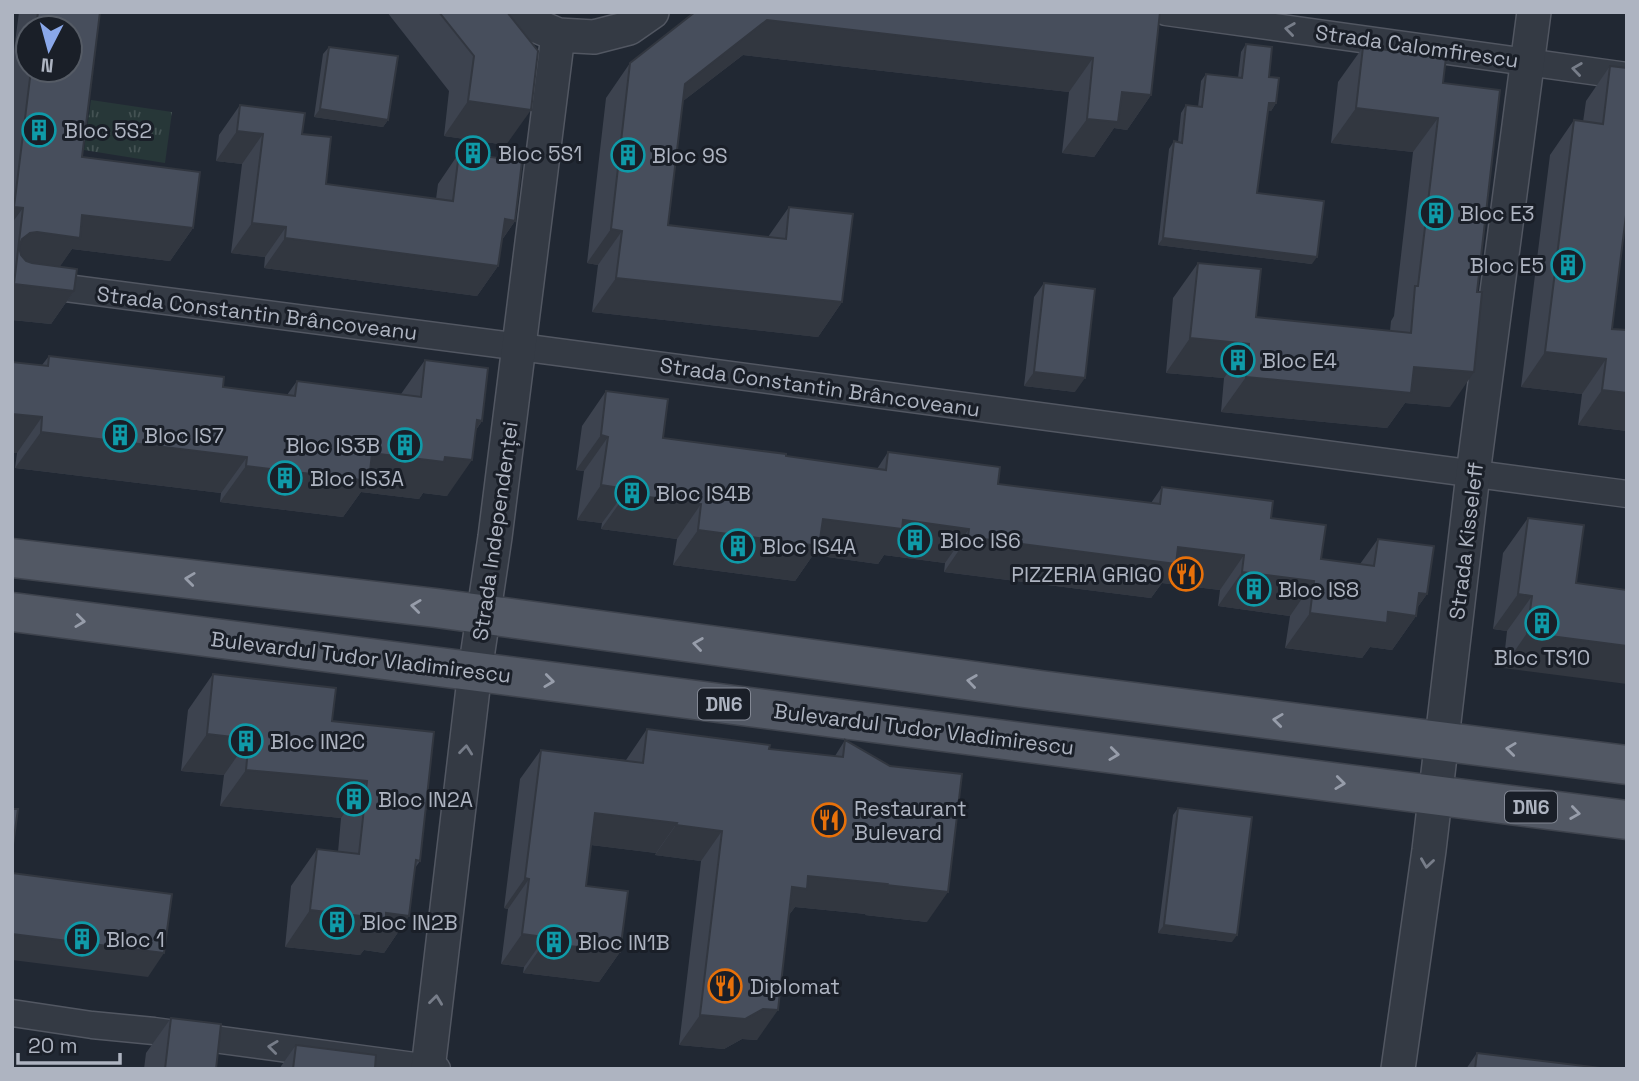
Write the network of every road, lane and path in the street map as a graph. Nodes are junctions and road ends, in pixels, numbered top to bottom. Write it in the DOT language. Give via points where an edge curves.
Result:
graph roads {
  1 [pos="518,12"];
  2 [pos="652,12"];
  3 [pos="1166,12"];
  4 [pos="1534,12"];
  5 [pos="558,35"];
  6 [pos="1528,62"];
  7 [pos="1627,76"];
  8 [pos="12,281"];
  9 [pos="520,347"];
  10 [pos="1474,474"];
  11 [pos="1627,494"];
  12 [pos="12,558"];
  13 [pos="12,612"];
  14 [pos="484,614"];
  15 [pos="475,671"];
  16 [pos="1443,740"];
  17 [pos="1627,765"];
  18 [pos="1435,795"];
  19 [pos="1627,820"];
  20 [pos="12,1013"];
  21 [pos="431,1068"];
  22 [pos="1398,1069"];
  1 -- 5 [label="street" via="530,23"];
  2 -- 5 [label="street" via="629,28 594,37"];
  6 -- 3 [label="street, Strada Calomfirescu, one-way"];
  4 -- 6 [label="street, Strada Kisseleff"];
  5 -- 9 [label="street, Strada Independenței"];
  7 -- 6 [label="street, Strada Calomfirescu, one-way"];
  6 -- 10 [label="street, Strada Kisseleff"];
  8 -- 9 [label="street, Strada Constantin Brâncoveanu"];
  9 -- 10 [label="street, Strada Constantin Brâncoveanu"];
  9 -- 14 [label="street, Strada Independenței"];
  10 -- 11 [label="street, Strada Constantin Brâncoveanu"];
  10 -- 16 [label="street, Strada Kisseleff"];
  14 -- 12 [label="main road, one-way"];
  13 -- 15 [label="main road, Bulevardul Tudor Vladimirescu / DN6, one-way"];
  14 -- 15 [label="street, Strada Independenței"];
  16 -- 14 [label="main road, one-way"];
  15 -- 18 [label="main road, Bulevardul Tudor Vladimirescu / DN6, one-way"];
  21 -- 15 [label="street, Strada Independenței, one-way"];
  17 -- 16 [label="main road, one-way"];
  16 -- 18 [label="street, Strada Kisseleff"];
  18 -- 19 [label="main road, Bulevardul Tudor Vladimirescu / DN6, one-way"];
  18 -- 22 [label="street, Strada Kisseleff, one-way"];
  21 -- 20 [label="street, one-way"];
}
